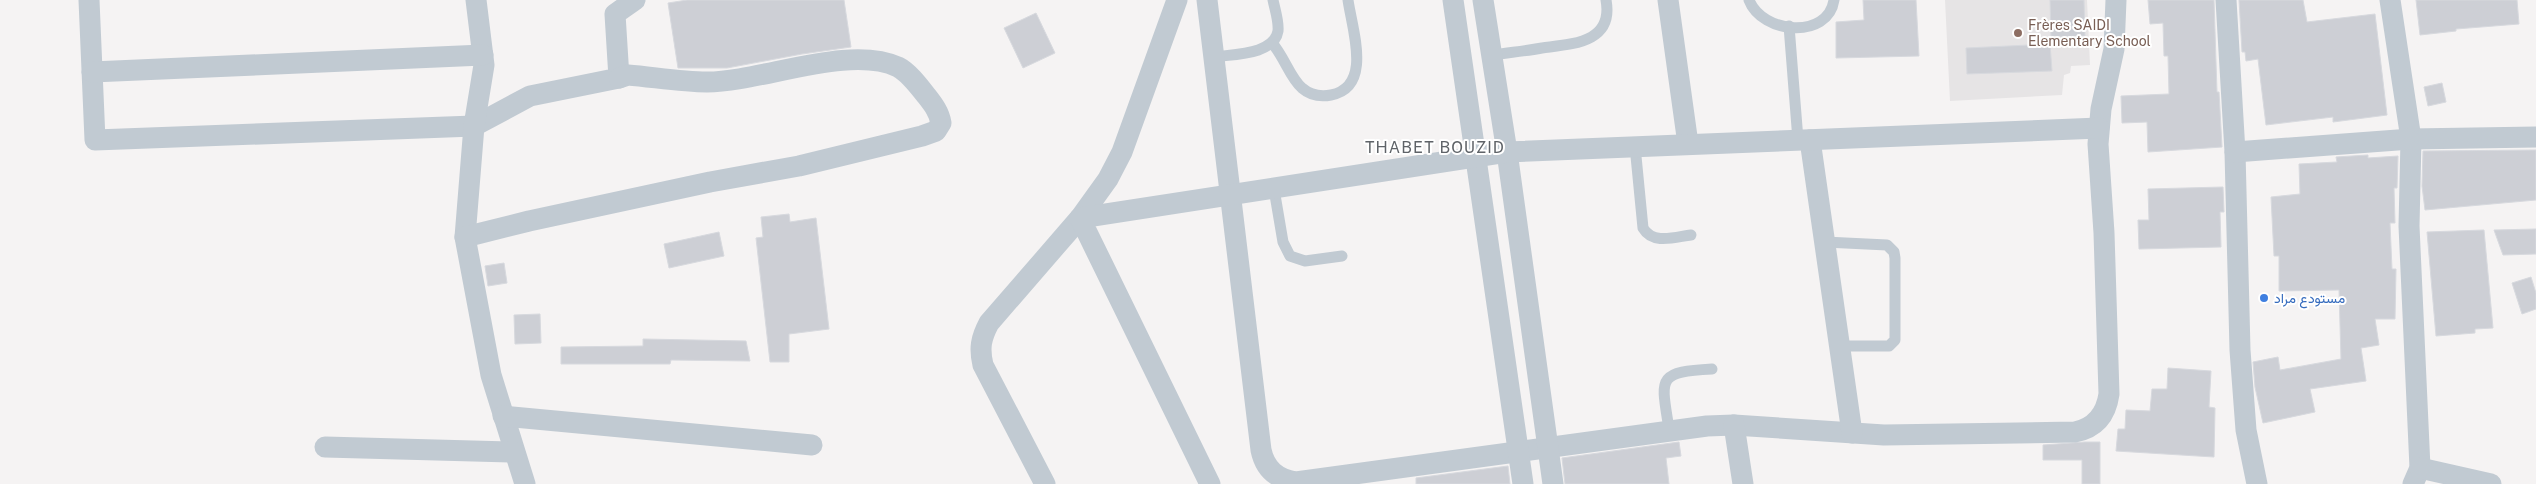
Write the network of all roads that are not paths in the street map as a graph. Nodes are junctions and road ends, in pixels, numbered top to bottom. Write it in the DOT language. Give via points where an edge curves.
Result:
graph roads {
  1 [pos="89,0"];
  2 [pos="476,0"];
  3 [pos="635,0"];
  4 [pos="1177,0"];
  5 [pos="1207,0"];
  6 [pos="1273,0"];
  7 [pos="1348,0"];
  8 [pos="1453,0"];
  9 [pos="1483,0"];
  10 [pos="1606,0"];
  11 [pos="1668,0"];
  12 [pos="1749,0"];
  13 [pos="1834,0"];
  14 [pos="2116,0"];
  15 [pos="2226,0"];
  16 [pos="2390,0"];
  17 [pos="1789,26"];
  18 [pos="1272,43"];
  19 [pos="482,55"];
  20 [pos="1492,55"];
  21 [pos="1214,57"];
  22 [pos="92,72"];
  23 [pos="619,78"];
  24 [pos="474,126"];
  25 [pos="2099,128"];
  26 [pos="2536,137"];
  27 [pos="2411,138"];
  28 [pos="1804,140"];
  29 [pos="1688,144"];
  30 [pos="1635,146"];
  31 [pos="1507,152"];
  32 [pos="2235,152"];
  33 [pos="1474,156"];
  34 [pos="1274,189"];
  35 [pos="1231,196"];
  36 [pos="1080,218"];
  37 [pos="1691,235"];
  38 [pos="465,237"];
  39 [pos="1824,242"];
  40 [pos="1342,256"];
  41 [pos="1839,346"];
  42 [pos="1712,369"];
  43 [pos="503,416"];
  44 [pos="1734,425"];
  45 [pos="1670,430"];
  46 [pos="1852,433"];
  47 [pos="812,444"];
  48 [pos="324,447"];
  49 [pos="1548,447"];
  50 [pos="1518,451"];
  51 [pos="514,452"];
  52 [pos="1419,474"];
  53 [pos="2417,476"];
  54 [pos="525,484"];
  55 [pos="1045,484"];
  56 [pos="1210,484"];
  57 [pos="1523,484"];
  58 [pos="1553,484"];
  59 [pos="1743,484"];
  60 [pos="2257,484"];
  61 [pos="2262,484"];
  62 [pos="2491,484"];
  1 -- 22 [label="street"];
  2 -- 19 [label="street"];
  3 -- 23 [label="street" via="615,14"];
  4 -- 36 [label="street" via="1122,152 1108,179"];
  5 -- 21 [label="street"];
  6 -- 18 [label="lane" via="1278,30"];
  7 -- 18 [label="lane" via="1357,64 1354,78 1344,90 1322,96 1306,92 1296,82"];
  8 -- 33 [label="street"];
  9 -- 20 [label="street"];
  10 -- 20 [label="lane" via="1602,28 1590,39"];
  11 -- 29 [label="street"];
  12 -- 17 [label="lane" via="1767,22"];
  13 -- 17 [label="lane" via="1830,12 1819,23 1805,27"];
  14 -- 25 [label="street" via="2114,49 2100,109"];
  15 -- 32 [label="street"];
  16 -- 27 [label="street"];
  17 -- 28 [label="lane"];
  18 -- 21 [label="lane" via="1259,50"];
  19 -- 22 [label="street"];
  19 -- 24 [label="street" via="484,65"];
  20 -- 31 [label="street"];
  21 -- 35 [label="street"];
  22 -- 24 [label="street" via="95,140"];
  23 -- 24 [label="street" via="530,96"];
  23 -- 38 [label="street" via="628,75 707,82 752,78 828,62 874,61 899,68 919,86 936,108 941,123 936,131 922,136 800,166 710,182"];
  24 -- 38 [label="street"];
  25 -- 28 [label="street"];
  25 -- 46 [label="street" via="2109,394 2104,413 2098,421 2075,432"];
  26 -- 27 [label="street"];
  27 -- 32 [label="street"];
  27 -- 53 [label="street" via="2409,226"];
  28 -- 29 [label="street"];
  28 -- 39 [label="street"];
  29 -- 30 [label="street"];
  30 -- 31 [label="street"];
  30 -- 37 [label="lane" via="1643,228 1658,238"];
  31 -- 33 [label="street"];
  31 -- 49 [label="street"];
  32 -- 60 [label="street" via="2240,350 2246,430"];
  33 -- 34 [label="street"];
  33 -- 50 [label="street"];
  34 -- 35 [label="street"];
  34 -- 40 [label="lane" via="1284,242 1290,256 1305,261"];
  35 -- 36 [label="street"];
  35 -- 52 [label="street" via="1261,450 1266,466 1278,477 1296,482"];
  36 -- 55 [label="street" via="989,323 982,336 980,350 983,365"];
  36 -- 56 [label="street"];
  38 -- 43 [label="street" via="481,328"];
  39 -- 41 [label="street"];
  39 -- 41 [label="lane" via="1886,245 1894,252 1895,258 1895,340 1889,346"];
  41 -- 46 [label="street"];
  42 -- 45 [label="lane" via="1679,372 1668,378 1663,388"];
  43 -- 47 [label="street"];
  43 -- 51 [label="street"];
  44 -- 45 [label="street"];
  44 -- 46 [label="street"];
  44 -- 59 [label="street"];
  45 -- 49 [label="street"];
  48 -- 51 [label="street"];
  49 -- 50 [label="street"];
  49 -- 58 [label="street"];
  50 -- 52 [label="street"];
  50 -- 57 [label="street"];
  51 -- 54 [label="street"];
  53 -- 62 [label="street"];
  60 -- 61 [label="street"];
}
